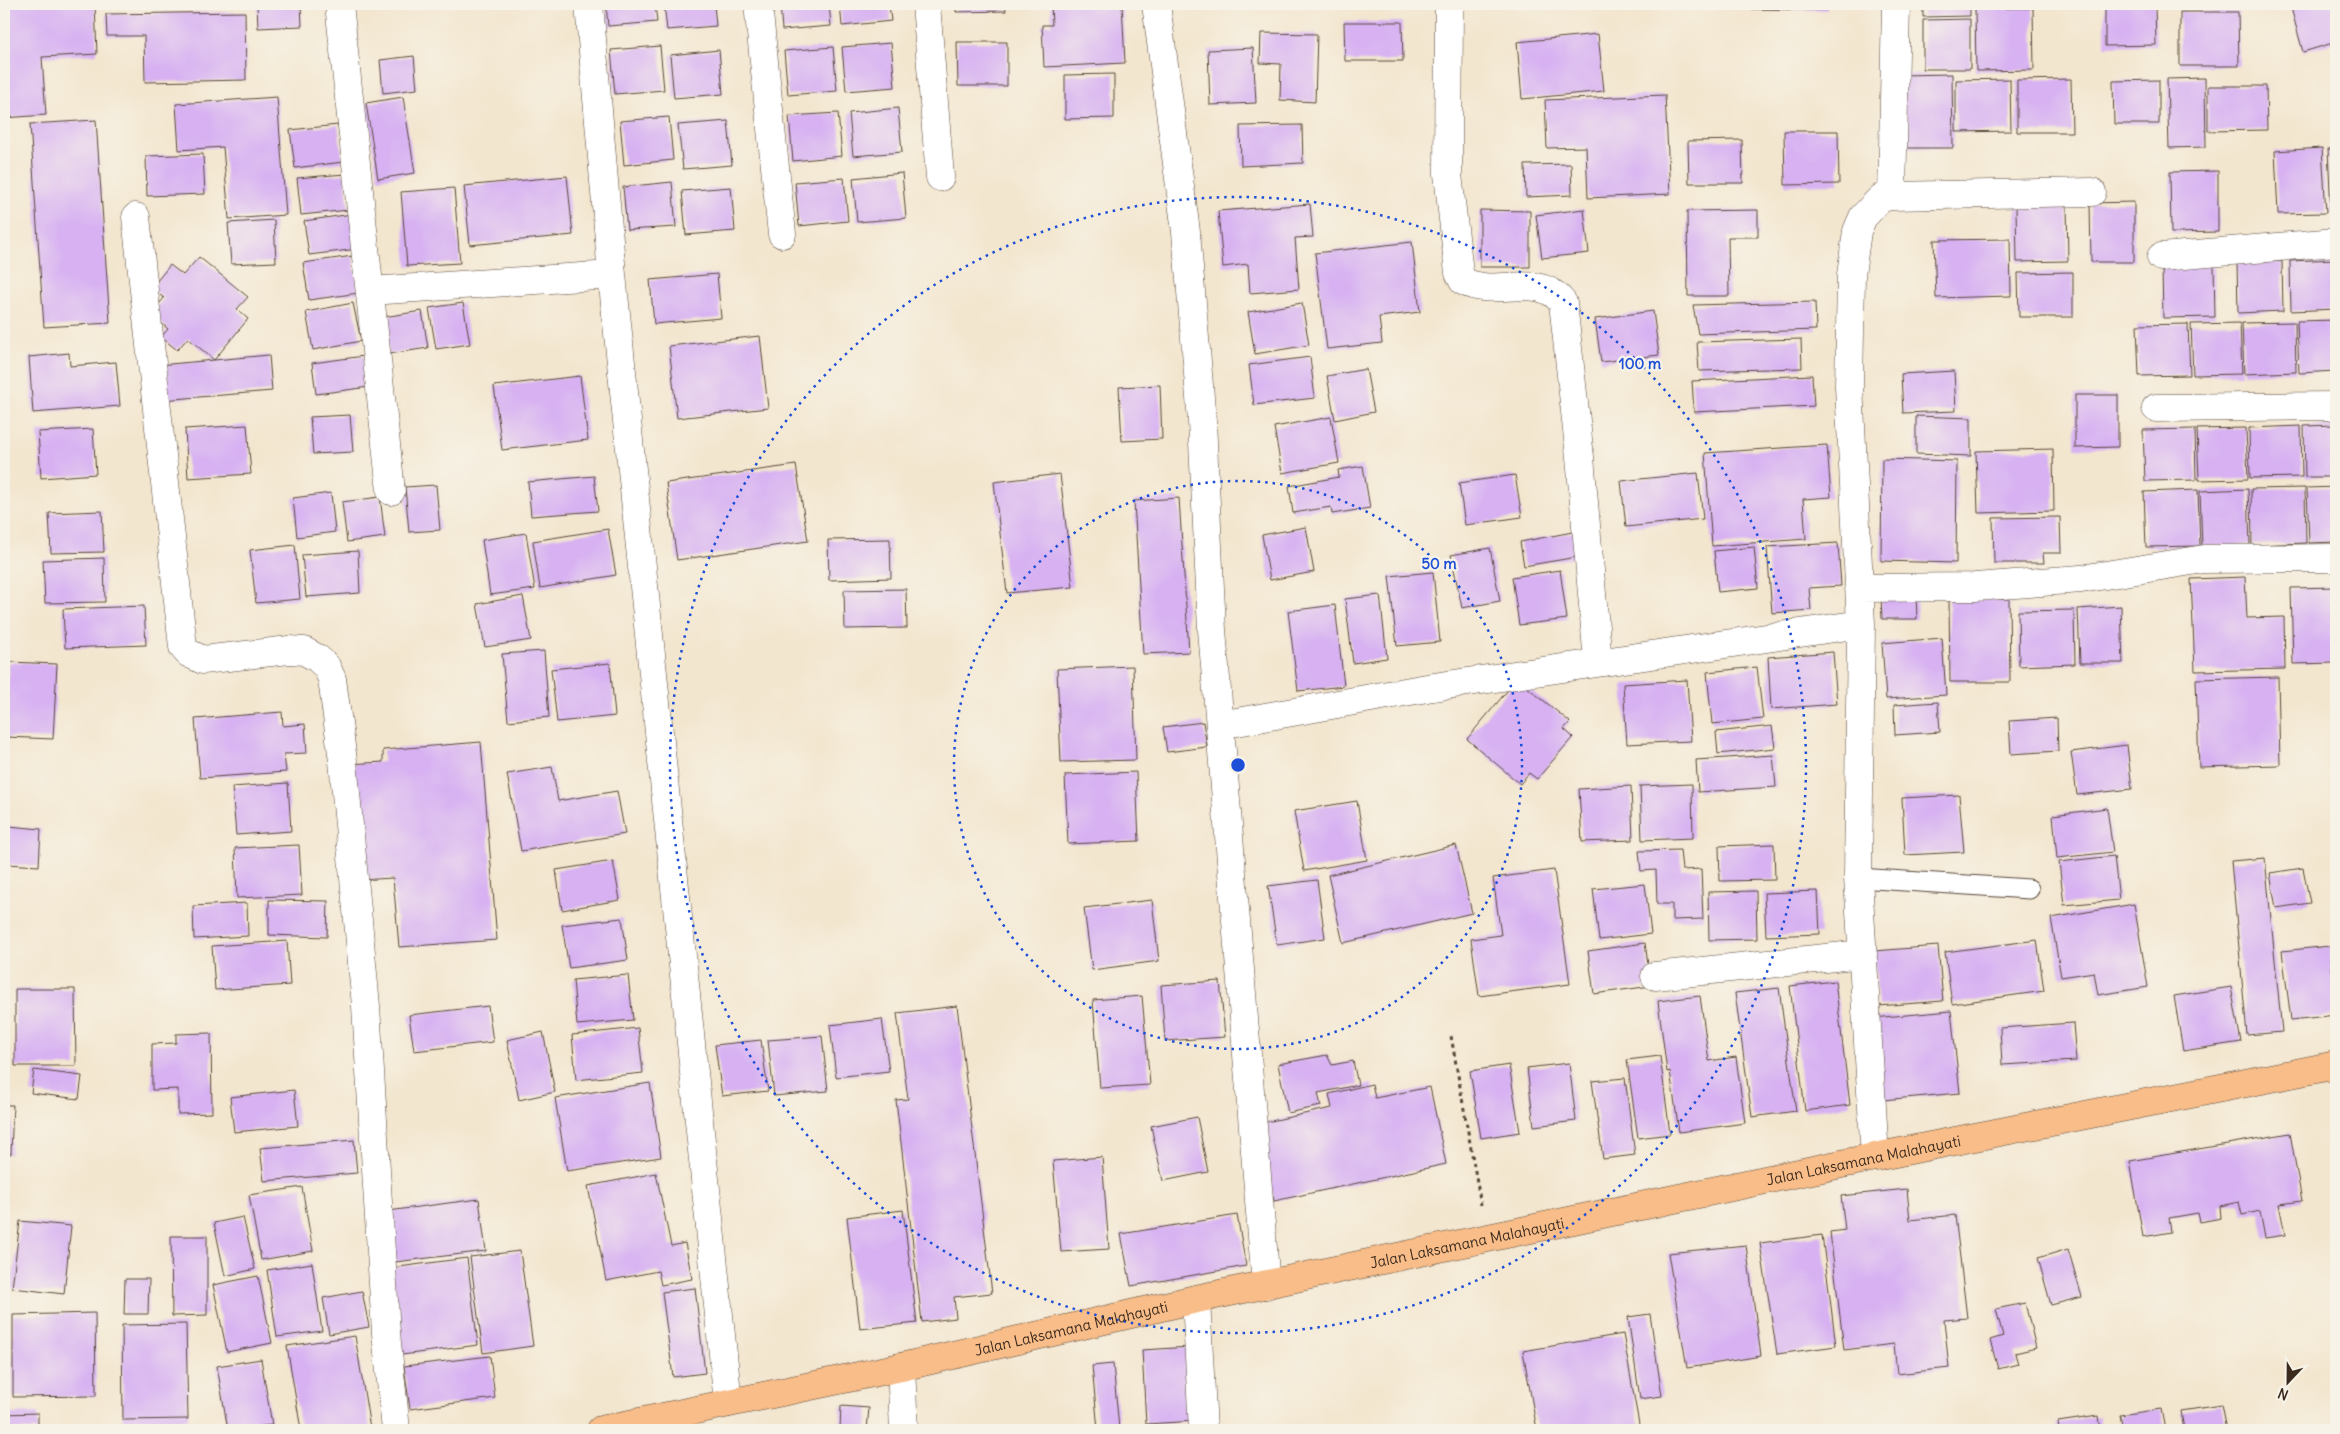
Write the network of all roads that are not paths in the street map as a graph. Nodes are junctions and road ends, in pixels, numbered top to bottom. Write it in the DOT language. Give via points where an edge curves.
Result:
graph roads {
  1 [pos="339,4"];
  2 [pos="589,4"];
  3 [pos="758,4"];
  4 [pos="926,4"];
  5 [pos="1156,4"];
  6 [pos="1449,4"];
  7 [pos="1896,4"];
  8 [pos="940,177"];
  9 [pos="2092,192"];
  10 [pos="1892,196"];
  11 [pos="136,217"];
  12 [pos="782,234"];
  13 [pos="2336,242"];
  14 [pos="2161,257"];
  15 [pos="612,274"];
  16 [pos="370,291"];
  17 [pos="2336,406"];
  18 [pos="2156,408"];
  19 [pos="392,491"];
  20 [pos="2336,558"];
  21 [pos="1860,588"];
  22 [pos="1861,624"];
  23 [pos="1598,662"];
  24 [pos="1220,725"];
  25 [pos="1858,878"];
  26 [pos="2029,889"];
  27 [pos="1863,954"];
  28 [pos="1654,976"];
  29 [pos="2336,1065"];
  30 [pos="1875,1157"];
  31 [pos="1266,1285"];
  32 [pos="1196,1299"];
  33 [pos="901,1367"];
  34 [pos="728,1404"];
  35 [pos="396,1430"];
  36 [pos="601,1430"];
  37 [pos="904,1430"];
  38 [pos="1203,1430"];
  1 -- 16 [label="street"];
  2 -- 15 [label="street"];
  3 -- 12 [label="street"];
  4 -- 8 [label="street"];
  5 -- 24 [label="street" via="1186,232 1202,421"];
  6 -- 23 [label="street" via="1448,174 1459,273 1463,281 1480,288 1541,287 1555,292 1563,303"];
  7 -- 10 [label="street"];
  9 -- 10 [label="street"];
  10 -- 21 [label="street" via="1881,198 1863,217 1857,231 1851,275 1850,386"];
  11 -- 35 [label="street" via="183,647 203,660 304,651 326,666 332,679 366,1006 386,1334"];
  13 -- 14 [label="street"];
  15 -- 16 [label="street"];
  15 -- 34 [label="street"];
  16 -- 19 [label="street"];
  17 -- 18 [label="street"];
  20 -- 21 [label="street" via="2204,559 2081,578 2004,585"];
  21 -- 22 [label="street"];
  22 -- 23 [label="street"];
  22 -- 25 [label="street"];
  23 -- 24 [label="street"];
  24 -- 31 [label="street"];
  25 -- 26 [label="lane"];
  25 -- 27 [label="street"];
  27 -- 28 [label="street"];
  27 -- 30 [label="street"];
  29 -- 30 [label="highway, Jalan Laksamana Malahayati"];
  30 -- 31 [label="highway, Jalan Laksamana Malahayati"];
  31 -- 32 [label="highway, Jalan Laksamana Malahayati"];
  32 -- 33 [label="highway, Jalan Laksamana Malahayati"];
  32 -- 38 [label="street"];
  33 -- 34 [label="highway, Jalan Laksamana Malahayati"];
  33 -- 37 [label="street"];
  34 -- 36 [label="highway, Jalan Laksamana Malahayati"];
}
